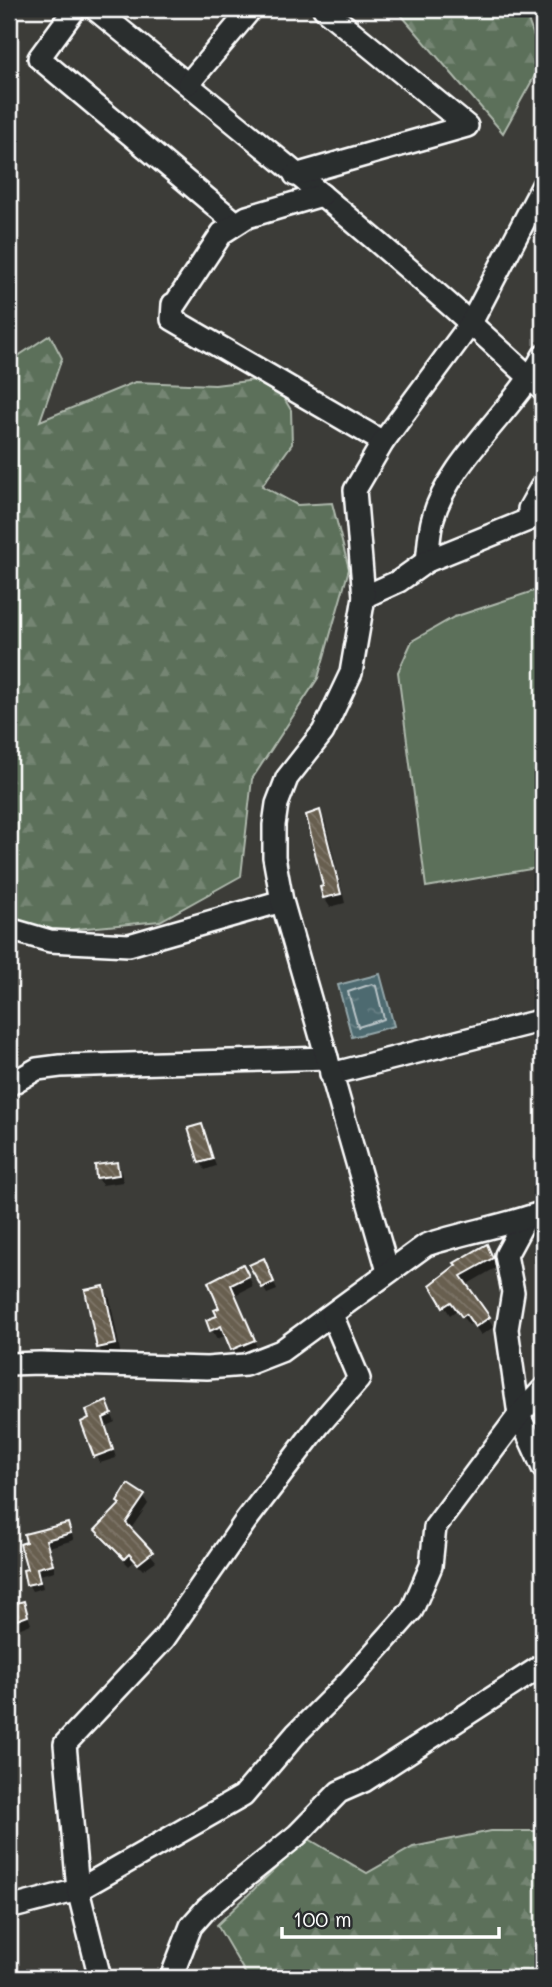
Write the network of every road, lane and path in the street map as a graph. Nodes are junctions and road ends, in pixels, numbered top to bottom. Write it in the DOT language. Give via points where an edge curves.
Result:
graph roads {
  1 [pos="75,9"];
  2 [pos="95,9"];
  3 [pos="251,9"];
  4 [pos="324,9"];
  5 [pos="188,85"];
  6 [pos="295,175"];
  7 [pos="543,186"];
  8 [pos="322,195"];
  9 [pos="236,223"];
  10 [pos="471,323"];
  11 [pos="543,356"];
  12 [pos="537,384"];
  13 [pos="383,442"];
  14 [pos="543,484"];
  15 [pos="537,516"];
  16 [pos="427,561"];
  17 [pos="363,597"];
  18 [pos="282,901"];
  19 [pos="9,929"];
  20 [pos="543,1020"];
  21 [pos="329,1066"];
  22 [pos="9,1085"];
  23 [pos="534,1215"];
  24 [pos="388,1271"];
  25 [pos="331,1315"];
  26 [pos="9,1364"];
  27 [pos="543,1389"];
  28 [pos="519,1415"];
  29 [pos="543,1468"];
  30 [pos="543,1665"];
  31 [pos="78,1890"];
  32 [pos="9,1908"];
  33 [pos="100,1978"];
  34 [pos="171,1978"];
  1 -- 9 [label="street" via="39,58"];
  2 -- 5 [label="street"];
  3 -- 5 [label="street"];
  4 -- 6 [label="street" via="467,126"];
  5 -- 6 [label="street"];
  6 -- 8 [label="street"];
  7 -- 10 [label="street"];
  8 -- 9 [label="street"];
  8 -- 10 [label="street"];
  9 -- 13 [label="street" via="222,233 173,304 172,319"];
  10 -- 12 [label="street"];
  10 -- 13 [label="street"];
  11 -- 12 [label="street"];
  12 -- 16 [label="street" via="453,474 433,517"];
  13 -- 17 [label="street" via="355,490"];
  14 -- 15 [label="street" via="529,509"];
  15 -- 16 [label="street"];
  16 -- 17 [label="street" via="399,581"];
  17 -- 18 [label="street" via="351,673 323,732 287,778 277,804 274,857"];
  18 -- 19 [label="street" via="129,945 50,941"];
  18 -- 21 [label="street"];
  20 -- 21 [label="street"];
  21 -- 22 [label="street" via="60,1066 37,1069"];
  21 -- 24 [label="street"];
  23 -- 24 [label="street" via="426,1245"];
  23 -- 28 [label="street" via="506,1255 513,1292 507,1329"];
  24 -- 25 [label="street"];
  25 -- 26 [label="street" via="281,1351 245,1365"];
  25 -- 31 [label="street" via="359,1379 245,1522 164,1639 65,1744"];
  27 -- 28 [label="street"];
  28 -- 29 [label="street"];
  28 -- 31 [label="street" via="435,1527 431,1566 412,1610 243,1796"];
  30 -- 34 [label="street" via="364,1782 339,1792 297,1835 207,1908 191,1926"];
  31 -- 32 [label="street"];
  31 -- 33 [label="street"];
}
